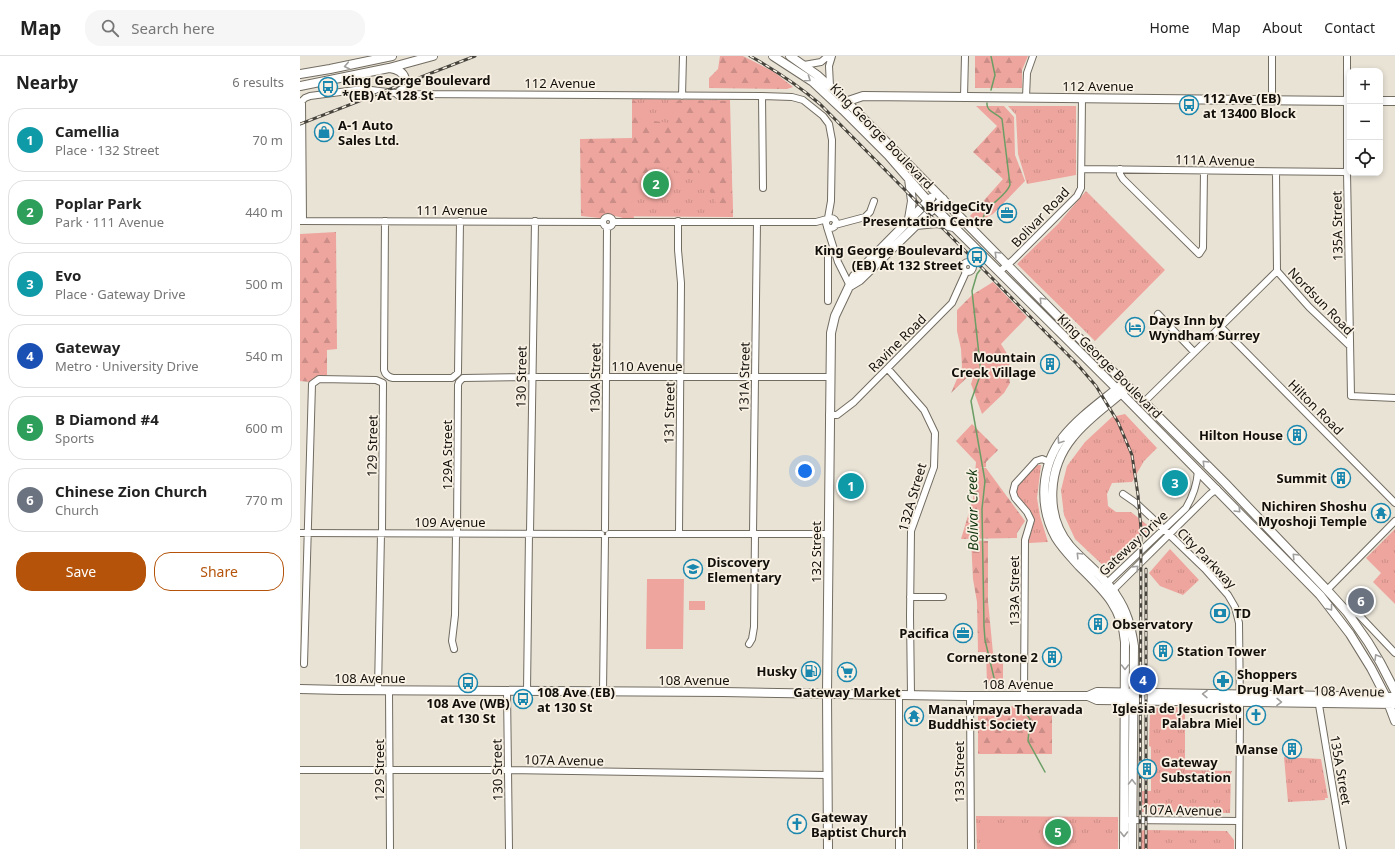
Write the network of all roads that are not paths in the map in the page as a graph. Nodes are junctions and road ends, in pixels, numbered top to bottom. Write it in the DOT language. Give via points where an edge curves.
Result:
graph roads {
  1 [pos="392,56"];
  2 [pos="433,56"];
  3 [pos="683,56"];
  4 [pos="773,56"];
  5 [pos="790,56"];
  6 [pos="828,56"];
  7 [pos="832,56"];
  8 [pos="965,56"];
  9 [pos="1033,56"];
  10 [pos="1272,56"];
  11 [pos="1348,56"];
  12 [pos="804,65"];
  13 [pos="390,68"];
  14 [pos="1348,68"];
  15 [pos="300,74"];
  16 [pos="300,86"];
  17 [pos="830,86"];
  18 [pos="398,94"];
  19 [pos="682,96"];
  20 [pos="762,96"];
  21 [pos="964,97"];
  22 [pos="1026,97"];
  23 [pos="1082,98"];
  24 [pos="1272,99"];
  25 [pos="1347,100"];
  26 [pos="1383,101"];
  27 [pos="1395,101"];
  28 [pos="847,102"];
  29 [pos="1348,104"];
  30 [pos="838,105"];
  31 [pos="1347,140"];
  32 [pos="1082,169"];
  33 [pos="1120,169"];
  34 [pos="1204,171"];
  35 [pos="1276,172"];
  36 [pos="1347,172"];
  37 [pos="1347,176"];
  38 [pos="909,179"];
  39 [pos="763,188"];
  40 [pos="936,192"];
  41 [pos="943,199"];
  42 [pos="874,201"];
  43 [pos="928,201"];
  44 [pos="934,207"];
  45 [pos="909,220"];
  46 [pos="301,221"];
  47 [pos="385,221"];
  48 [pos="460,221"];
  49 [pos="535,222"];
  50 [pos="603,222"];
  51 [pos="613,222"];
  52 [pos="678,222"];
  53 [pos="757,222"];
  54 [pos="831,222"];
  55 [pos="916,225"];
  56 [pos="608,227"];
  57 [pos="956,228"];
  58 [pos="828,252"];
  59 [pos="838,262"];
  60 [pos="1008,265"];
  61 [pos="828,266"];
  62 [pos="1277,271"];
  63 [pos="966,272"];
  64 [pos="999,272"];
  65 [pos="850,286"];
  66 [pos="828,301"];
  67 [pos="1158,314"];
  68 [pos="1220,326"];
  69 [pos="1350,346"];
  70 [pos="1194,352"];
  71 [pos="888,369"];
  72 [pos="532,377"];
  73 [pos="606,377"];
  74 [pos="680,377"];
  75 [pos="830,377"];
  76 [pos="464,378"];
  77 [pos="755,378"];
  78 [pos="1126,385"];
  79 [pos="1119,391"];
  80 [pos="1395,398"];
  81 [pos="1144,402"];
  82 [pos="829,415"];
  83 [pos="1049,462"];
  84 [pos="1198,471"];
  85 [pos="1217,489"];
  86 [pos="1123,494"];
  87 [pos="1395,504"];
  88 [pos="1395,521"];
  89 [pos="1164,528"];
  90 [pos="300,533"];
  91 [pos="308,533"];
  92 [pos="381,533"];
  93 [pos="456,533"];
  94 [pos="529,533"];
  95 [pos="605,534"];
  96 [pos="679,534"];
  97 [pos="754,534"];
  98 [pos="828,534"];
  99 [pos="1170,535"];
  100 [pos="1104,586"];
  101 [pos="1327,590"];
  102 [pos="1110,593"];
  103 [pos="910,597"];
  104 [pos="943,597"];
  105 [pos="1342,606"];
  106 [pos="749,644"];
  107 [pos="454,649"];
  108 [pos="1395,653"];
  109 [pos="304,664"];
  110 [pos="300,688"];
  111 [pos="378,690"];
  112 [pos="389,691"];
  113 [pos="507,691"];
  114 [pos="527,691"];
  115 [pos="603,691"];
  116 [pos="1395,691"];
  117 [pos="827,693"];
  118 [pos="899,695"];
  119 [pos="911,695"];
  120 [pos="970,696"];
  121 [pos="1024,696"];
  122 [pos="1129,696"];
  123 [pos="1395,697"];
  124 [pos="1240,698"];
  125 [pos="1318,699"];
  126 [pos="1390,701"];
  127 [pos="1395,721"];
  128 [pos="300,770"];
  129 [pos="390,770"];
  130 [pos="508,770"];
  131 [pos="828,775"];
  132 [pos="1128,820"];
  133 [pos="1238,821"];
  134 [pos="390,849"];
  135 [pos="508,849"];
  136 [pos="828,849"];
  137 [pos="899,849"];
  138 [pos="971,849"];
  139 [pos="1124,849"];
  140 [pos="1132,849"];
  141 [pos="1239,849"];
  142 [pos="1343,849"];
  1 -- 15 [label="main road, one-way"];
  2 -- 13 [label="main road"];
  3 -- 19 [label="street"];
  4 -- 30 [label="main road, King George Boulevard, one-way" via="813,82"];
  5 -- 12 [label="main road, King George Boulevard"];
  6 -- 12 [label="street" via="820,63"];
  7 -- 17 [label="street" via="828,70"];
  8 -- 21 [label="street"];
  9 -- 22 [label="street" via="1027,73"];
  10 -- 24 [label="street"];
  11 -- 14 [label="street, 135A Street"];
  12 -- 17 [label="main road, King George Boulevard"];
  13 -- 16 [label="main road"];
  13 -- 18 [label="main road" via="402,73 405,83"];
  17 -- 28 [label="main road, King George Boulevard"];
  18 -- 19 [label="street, 112 Avenue"];
  18 -- 46 [label="street, 112 Avenue" via="363,89 310,96 302,101"];
  19 -- 20 [label="street, 112 Avenue"];
  20 -- 39 [label="street"];
  20 -- 54 [label="street, 112 Avenue" via="783,96 803,100 827,121 832,133"];
  21 -- 22 [label="main road, 112 Avenue"];
  21 -- 28 [label="main road, 112 Avenue" via="863,96"];
  22 -- 23 [label="main road, 112 Avenue"];
  23 -- 24 [label="main road, 112 Avenue"];
  23 -- 32 [label="street, Bolivar Road"];
  24 -- 25 [label="main road, 112 Avenue"];
  26 -- 27 [label="main road"];
  28 -- 30 [label="main road, 112 Avenue"];
  28 -- 40 [label="main road, King George Boulevard"];
  29 -- 31 [label="street, 135A Street"];
  30 -- 38 [label="main road, King George Boulevard"];
  32 -- 33 [label="street, 111A Avenue"];
  32 -- 60 [label="street, Bolivar Road" via="1081,188 1077,196"];
  33 -- 34 [label="street, 111A Avenue"];
  33 -- 34 [label="street" via="1123,179 1199,254 1203,248"];
  34 -- 35 [label="street, 111A Avenue"];
  35 -- 36 [label="street, 111A Avenue"];
  35 -- 62 [label="street"];
  37 -- 69 [label="street, 135A Street"];
  38 -- 43 [label="main road, King George Boulevard"];
  38 -- 45 [label="main road" via="912,201"];
  40 -- 41 [label="main road, King George Boulevard"];
  40 -- 43 [label="main road, 132 Street"];
  41 -- 44 [label="main road"];
  60 -- 41 [label="main road, King George Boulevard, one-way"];
  42 -- 54 [label="street" via="870,212 860,220"];
  43 -- 44 [label="main road, King George Boulevard"];
  43 -- 45 [label="main road, 132 Street"];
  44 -- 55 [label="main road"];
  44 -- 57 [label="main road, King George Boulevard"];
  45 -- 65 [label="main road, 132 Street" via="854,276"];
  46 -- 47 [label="street, 111 Avenue"];
  47 -- 48 [label="street, 111 Avenue"];
  47 -- 48 [label="street" via="385,373 393,378 452,378 459,371"];
  48 -- 49 [label="street, 111 Avenue"];
  49 -- 50 [label="street, 111 Avenue"];
  49 -- 72 [label="street, 130 Street"];
  50 -- 51 [label="street" via="609,217"];
  50 -- 56 [label="street"];
  51 -- 52 [label="street"];
  51 -- 56 [label="street"];
  52 -- 53 [label="street"];
  52 -- 74 [label="street, 131 Street" via="681,283"];
  53 -- 54 [label="street"];
  53 -- 77 [label="street, 131A Street"];
  54 -- 59 [label="street"];
  55 -- 57 [label="main road" via="937,223"];
  55 -- 65 [label="main road" via="860,280"];
  56 -- 73 [label="street, 130A Street"];
  57 -- 64 [label="main road, King George Boulevard"];
  58 -- 61 [label="street"];
  59 -- 61 [label="street"];
  59 -- 65 [label="street"];
  60 -- 64 [label="street, Bolivar Road"];
  78 -- 60 [label="main road, King George Boulevard, one-way"];
  61 -- 66 [label="street"];
  62 -- 68 [label="street"];
  62 -- 69 [label="street, Nordsun Road" via="1309,307"];
  63 -- 71 [label="street, Ravine Road" via="952,303"];
  64 -- 79 [label="main road, King George Boulevard"];
  65 -- 75 [label="main road, 132 Street" via="834,319 831,333"];
  67 -- 70 [label="street"];
  68 -- 70 [label="street"];
  68 -- 87 [label="street, Hilton Road"];
  69 -- 80 [label="street, 135A Street" via="1351,396"];
  70 -- 81 [label="street"];
  71 -- 82 [label="street, Ravine Road" via="854,402 837,415"];
  71 -- 103 [label="street, 132A Street" via="924,410 935,433 934,467 911,531"];
  72 -- 73 [label="street, 110 Avenue"];
  72 -- 76 [label="street, 110 Avenue"];
  72 -- 94 [label="street, 130 Street"];
  73 -- 74 [label="street, 110 Avenue"];
  73 -- 95 [label="street, 130A Street"];
  74 -- 77 [label="street, 110 Avenue"];
  74 -- 96 [label="street, 131 Street"];
  75 -- 77 [label="street, 110 Avenue"];
  75 -- 82 [label="main road, 132 Street"];
  76 -- 93 [label="street, 129A Street" via="458,385"];
  77 -- 97 [label="street, 131A Street"];
  78 -- 79 [label="main road"];
  78 -- 81 [label="main road, King George Boulevard"];
  79 -- 83 [label="main road, one-way" via="1069,430 1059,442"];
  79 -- 84 [label="main road, King George Boulevard"];
  100 -- 79 [label="main road, one-way" via="1064,536 1054,511 1052,489 1056,468 1068,443"];
  101 -- 81 [label="main road, King George Boulevard, one-way"];
  82 -- 98 [label="main road, 132 Street"];
  83 -- 100 [label="main road" via="1044,497 1052,529 1067,554"];
  83 -- 121 [label="street, 133A Street" via="1042,459 1036,461 1015,484 1014,492 1015,498 1031,520 1025,540"];
  84 -- 85 [label="main road, King George Boulevard"];
  84 -- 89 [label="street, Gateway Drive" via="1196,486 1186,508"];
  85 -- 99 [label="street, Gateway Drive"];
  85 -- 126 [label="main road, King George Boulevard, one-way" via="1320,595 1350,634"];
  86 -- 89 [label="street, City Parkway"];
  88 -- 101 [label="street"];
  89 -- 99 [label="street, City Parkway"];
  89 -- 100 [label="street, Gateway Drive"];
  90 -- 91 [label="street, 109 Avenue"];
  91 -- 92 [label="street, 109 Avenue"];
  91 -- 92 [label="street, 129 Street" via="312,384 319,379 379,380 383,383"];
  91 -- 109 [label="street"];
  92 -- 93 [label="street, 109 Avenue"];
  92 -- 111 [label="street, 129 Street"];
  93 -- 94 [label="street, 109 Avenue"];
  93 -- 107 [label="street, 129A Street" via="455,615 452,641"];
  94 -- 95 [label="street, 109 Avenue"];
  94 -- 114 [label="street, 130 Street"];
  95 -- 96 [label="street, 109 Avenue"];
  95 -- 115 [label="street, 130A Street"];
  96 -- 97 [label="street, 109 Avenue"];
  97 -- 98 [label="street, 109 Avenue"];
  97 -- 106 [label="street, 131A Street" via="754,627"];
  98 -- 117 [label="main road, 132 Street"];
  102 -- 99 [label="street, Gateway Drive, one-way"];
  99 -- 124 [label="street, City Parkway" via="1213,577 1235,606 1239,623"];
  100 -- 102 [label="main road"];
  101 -- 105 [label="main road, King George Boulevard"];
  102 -- 122 [label="main road" via="1125,610 1130,624 1134,646"];
  103 -- 104 [label="street"];
  103 -- 119 [label="street, 132A Street"];
  105 -- 108 [label="street, King George Boulevard" via="1359,615"];
  116 -- 105 [label="main road, King George Boulevard, one-way" via="1368,642"];
  110 -- 111 [label="main road, 108 Avenue"];
  111 -- 112 [label="main road, 108 Avenue"];
  112 -- 113 [label="main road, 108 Avenue"];
  112 -- 129 [label="street, 129 Street"];
  113 -- 114 [label="main road, 108 Avenue"];
  113 -- 130 [label="street, 130 Street"];
  114 -- 115 [label="main road, 108 Avenue"];
  115 -- 117 [label="main road, 108 Avenue"];
  117 -- 118 [label="main road, 108 Avenue"];
  117 -- 131 [label="main road, 132 Street"];
  118 -- 119 [label="main road, 108 Avenue"];
  118 -- 137 [label="street"];
  119 -- 120 [label="main road, 108 Avenue"];
  120 -- 121 [label="main road, 108 Avenue"];
  120 -- 138 [label="street, 133 Street"];
  121 -- 122 [label="main road, 108 Avenue" via="1088,696 1097,692"];
  122 -- 124 [label="main road, 108 Avenue"];
  122 -- 132 [label="main road"];
  123 -- 126 [label="main road, 108 Avenue"];
  124 -- 125 [label="main road, 108 Avenue"];
  124 -- 133 [label="street, City Parkway"];
  125 -- 126 [label="main road, 108 Avenue"];
  125 -- 142 [label="street, 135A Street"];
  126 -- 127 [label="main road, King George Boulevard"];
  128 -- 129 [label="street, 107A Avenue"];
  129 -- 130 [label="street, 107A Avenue"];
  129 -- 134 [label="street, 129 Street"];
  130 -- 131 [label="street, 107A Avenue"];
  130 -- 135 [label="street, 130 Street"];
  131 -- 136 [label="main road, 132 Street"];
  132 -- 133 [label="street, 107A Avenue"];
  132 -- 139 [label="main road, one-way"];
  132 -- 140 [label="main road"];
  133 -- 141 [label="street, City Parkway"];
}
